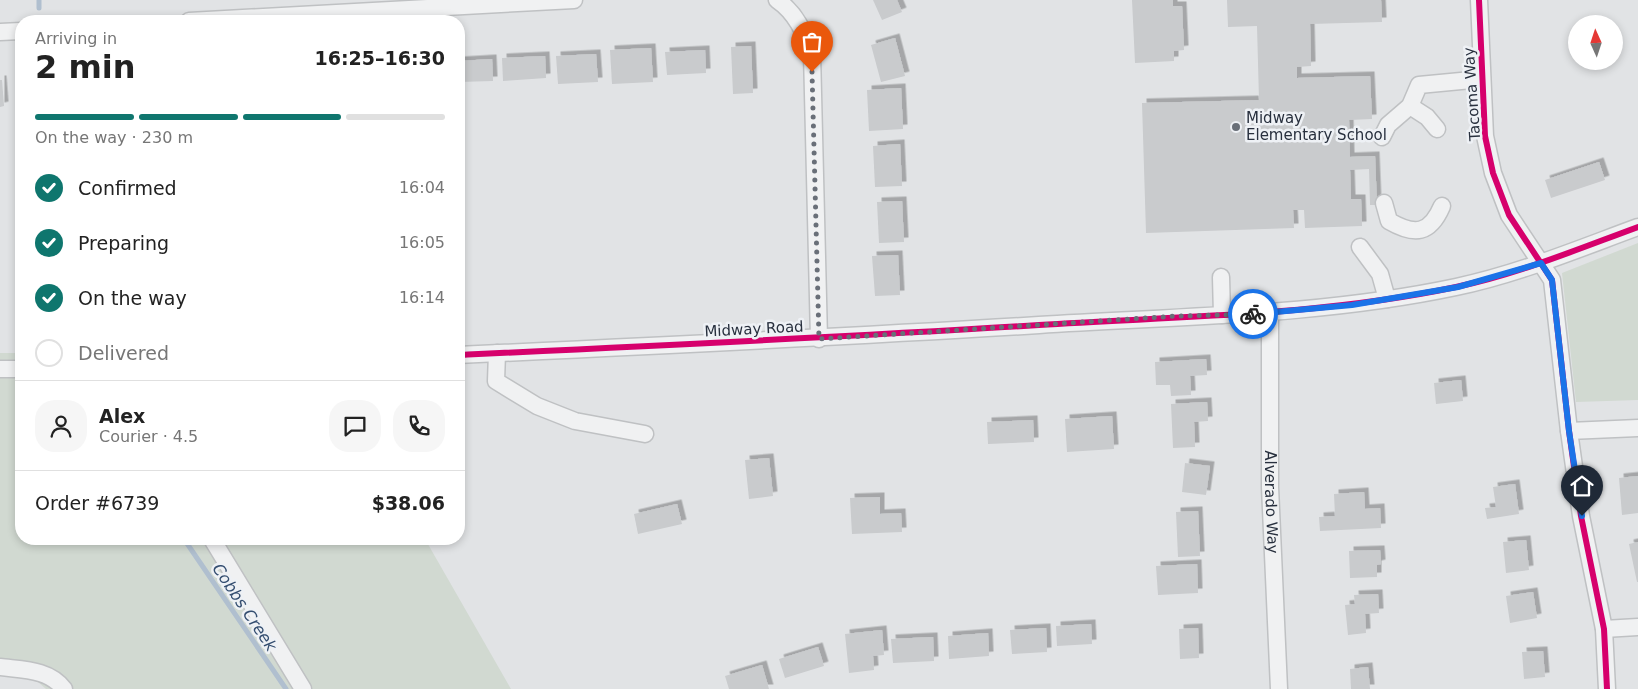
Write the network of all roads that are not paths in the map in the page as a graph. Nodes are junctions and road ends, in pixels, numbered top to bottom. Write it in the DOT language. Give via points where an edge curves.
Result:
graph roads {
  1 [pos="574,0"];
  2 [pos="778,0"];
  3 [pos="1479,0"];
  4 [pos="299,15"];
  5 [pos="15,31"];
  6 [pos="0,32"];
  7 [pos="1482,79"];
  8 [pos="1410,106"];
  9 [pos="1437,129"];
  10 [pos="1382,137"];
  11 [pos="1384,202"];
  12 [pos="1442,206"];
  13 [pos="1638,227"];
  14 [pos="1360,247"];
  15 [pos="1541,263"];
  16 [pos="1221,277"];
  17 [pos="1387,299"];
  18 [pos="1270,314"];
  19 [pos="1222,315"];
  20 [pos="819,339"];
  21 [pos="497,353"];
  22 [pos="465,355"];
  23 [pos="0,369"];
  24 [pos="15,369"];
  25 [pos="1638,428"];
  26 [pos="1569,431"];
  27 [pos="645,434"];
  28 [pos="216,545"];
  29 [pos="1638,627"];
  30 [pos="1604,629"];
  31 [pos="0,667"];
  32 [pos="64,689"];
  33 [pos="303,689"];
  34 [pos="1279,689"];
  35 [pos="1608,689"];
  1 -- 4 [label="street"];
  2 -- 20 [label="street" via="793,14 812,53"];
  3 -- 7 [label="street, Tacoma Way"];
  5 -- 6 [label="street"];
  7 -- 8 [label="street" via="1419,85"];
  7 -- 15 [label="street, Tacoma Way" via="1485,136 1493,173 1509,215"];
  8 -- 9 [label="street"];
  8 -- 10 [label="street" via="1388,125"];
  11 -- 12 [label="street" via="1389,221 1402,228 1424,230 1436,221"];
  13 -- 15 [label="street, Midway Road"];
  14 -- 17 [label="street" via="1380,274"];
  15 -- 17 [label="street, Midway Road" via="1458,287"];
  15 -- 26 [label="street, Tacoma Way" via="1552,280"];
  16 -- 19 [label="street"];
  17 -- 18 [label="street, Midway Road"];
  18 -- 19 [label="street, Midway Road"];
  18 -- 34 [label="street, Alverado Way" via="1270,487"];
  19 -- 20 [label="street, Midway Road"];
  20 -- 21 [label="street, Midway Road"];
  21 -- 22 [label="street, Midway Road"];
  21 -- 27 [label="street" via="496,381 537,406 575,421"];
  23 -- 24 [label="street"];
  25 -- 26 [label="street"];
  26 -- 30 [label="street, Tacoma Way"];
  28 -- 33 [label="street"];
  29 -- 30 [label="street"];
  30 -- 35 [label="street, Tacoma Way"];
  31 -- 32 [label="street" via="39,671 59,682"];
}
